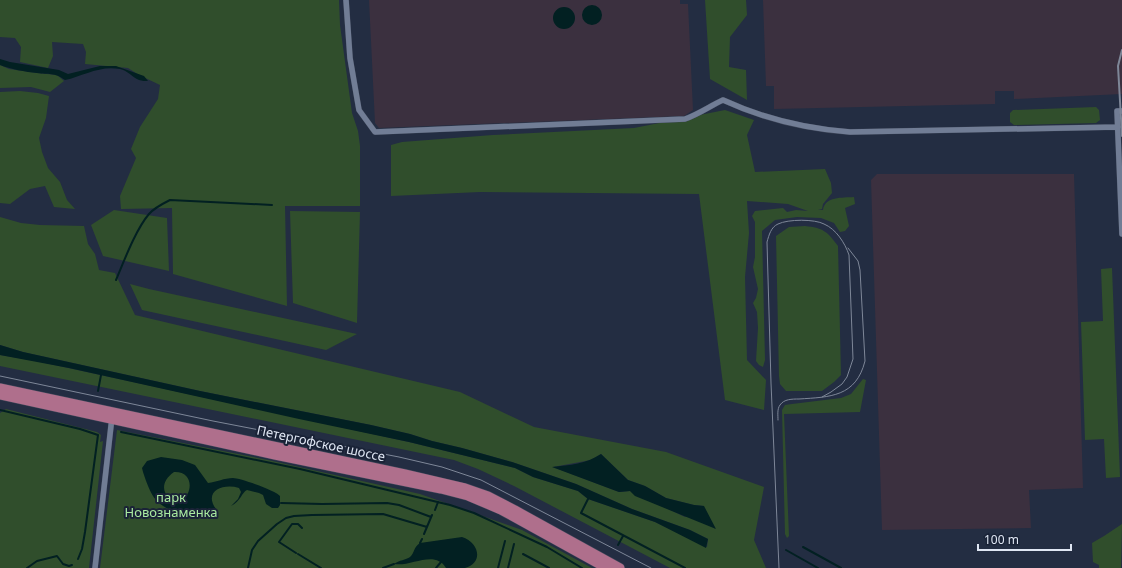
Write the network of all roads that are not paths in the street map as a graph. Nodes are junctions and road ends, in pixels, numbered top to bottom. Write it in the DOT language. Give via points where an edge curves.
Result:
graph roads {
  1 [pos="346,0"];
  2 [pos="1122,111"];
  3 [pos="1118,127"];
  4 [pos="1122,234"];
  5 [pos="0,388"];
  6 [pos="0,395"];
  7 [pos="112,416"];
  8 [pos="96,568"];
  9 [pos="606,568"];
  10 [pos="620,568"];
  1 -- 3 [label="street" via="350,58 359,110 375,132 685,119 723,100 778,120 832,131"];
  2 -- 3 [label="street" via="1117,111"];
  3 -- 4 [label="street"];
  5 -- 7 [label="main road, Петергофское шоссе"];
  6 -- 7 [label="main road, Петергофское шоссе"];
  7 -- 8 [label="street"];
  7 -- 9 [label="main road, Петергофское шоссе" via="275,455 468,496 501,510"];
  7 -- 10 [label="main road, Петергофское шоссе" via="405,474 472,490 515,510"];
}
